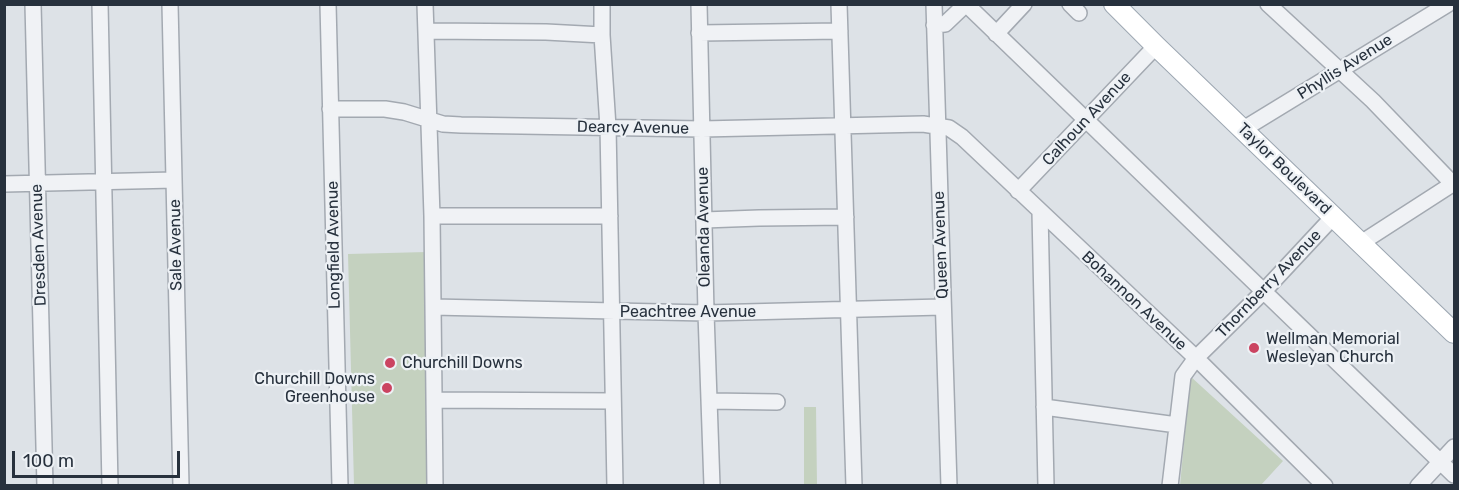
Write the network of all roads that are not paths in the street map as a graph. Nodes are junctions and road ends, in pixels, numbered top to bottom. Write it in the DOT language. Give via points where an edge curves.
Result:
graph roads {
  1 [pos="33,4"];
  2 [pos="100,4"];
  3 [pos="170,4"];
  4 [pos="328,4"];
  5 [pos="425,4"];
  6 [pos="602,4"];
  7 [pos="699,4"];
  8 [pos="839,4"];
  9 [pos="934,4"];
  10 [pos="1024,4"];
  11 [pos="1114,4"];
  12 [pos="1448,4"];
  13 [pos="1274,6"];
  14 [pos="934,25"];
  15 [pos="427,31"];
  16 [pos="840,31"];
  17 [pos="699,33"];
  18 [pos="996,34"];
  19 [pos="602,35"];
  20 [pos="1156,46"];
  21 [pos="1339,71"];
  22 [pos="330,109"];
  23 [pos="429,120"];
  24 [pos="1087,120"];
  25 [pos="843,126"];
  26 [pos="937,126"];
  27 [pos="608,127"];
  28 [pos="702,129"];
  29 [pos="1242,130"];
  30 [pos="174,180"];
  31 [pos="104,182"];
  32 [pos="37,183"];
  33 [pos="4,184"];
  34 [pos="1454,184"];
  35 [pos="1018,191"];
  36 [pos="1040,212"];
  37 [pos="432,216"];
  38 [pos="610,216"];
  39 [pos="846,217"];
  40 [pos="1334,217"];
  41 [pos="704,220"];
  42 [pos="1361,243"];
  43 [pos="1264,291"];
  44 [pos="433,307"];
  45 [pos="942,307"];
  46 [pos="849,310"];
  47 [pos="612,312"];
  48 [pos="706,313"];
  49 [pos="1455,333"];
  50 [pos="1196,358"];
  51 [pos="435,400"];
  52 [pos="614,401"];
  53 [pos="710,401"];
  54 [pos="777,402"];
  55 [pos="1044,406"];
  56 [pos="1177,425"];
  57 [pos="1455,447"];
  58 [pos="1441,461"];
  59 [pos="1455,475"];
  60 [pos="45,486"];
  61 [pos="110,486"];
  62 [pos="181,486"];
  63 [pos="340,486"];
  64 [pos="435,486"];
  65 [pos="615,486"];
  66 [pos="712,486"];
  67 [pos="854,486"];
  68 [pos="948,486"];
  69 [pos="1046,486"];
  70 [pos="1170,486"];
  71 [pos="1325,486"];
  72 [pos="1418,486"];
  1 -- 32 [label="street, Dresden Avenue"];
  2 -- 31 [label="street"];
  3 -- 30 [label="street, Sale Avenue"];
  4 -- 22 [label="street, Longfield Avenue"];
  5 -- 15 [label="street"];
  6 -- 19 [label="street"];
  7 -- 17 [label="street, Oleanda Avenue"];
  8 -- 16 [label="street"];
  9 -- 14 [label="street, Queen Avenue"];
  10 -- 18 [label="street"];
  11 -- 20 [label="main road, Taylor Boulevard"];
  12 -- 21 [label="street, Phyllis Avenue"];
  13 -- 21 [label="street"];
  14 -- 18 [label="street" via="945,24 966,4"];
  14 -- 26 [label="street, Queen Avenue"];
  15 -- 19 [label="street"];
  15 -- 23 [label="street"];
  16 -- 17 [label="street"];
  16 -- 25 [label="street"];
  17 -- 28 [label="street, Oleanda Avenue"];
  18 -- 24 [label="street"];
  19 -- 27 [label="street"];
  20 -- 24 [label="street, Calhoun Avenue"];
  20 -- 29 [label="main road, Taylor Boulevard"];
  21 -- 29 [label="street, Phyllis Avenue"];
  21 -- 34 [label="street"];
  22 -- 23 [label="street, Dearcy Avenue" via="385,109"];
  22 -- 63 [label="street, Longfield Avenue"];
  23 -- 27 [label="street, Dearcy Avenue" via="461,125"];
  23 -- 37 [label="street"];
  24 -- 35 [label="street, Calhoun Avenue"];
  24 -- 43 [label="street"];
  25 -- 26 [label="street, Dearcy Avenue"];
  25 -- 28 [label="street, Dearcy Avenue"];
  25 -- 39 [label="street"];
  26 -- 35 [label="street, Bohannon Avenue" via="950,128 962,137"];
  26 -- 45 [label="street, Queen Avenue"];
  27 -- 28 [label="street, Dearcy Avenue"];
  27 -- 38 [label="street"];
  28 -- 41 [label="street, Oleanda Avenue"];
  29 -- 40 [label="main road, Taylor Boulevard"];
  30 -- 31 [label="street"];
  30 -- 62 [label="street, Sale Avenue"];
  31 -- 32 [label="street"];
  31 -- 61 [label="street"];
  32 -- 33 [label="street"];
  32 -- 60 [label="street, Dresden Avenue"];
  34 -- 42 [label="street"];
  35 -- 36 [label="street, Bohannon Avenue"];
  36 -- 50 [label="street, Bohannon Avenue"];
  36 -- 55 [label="street"];
  37 -- 38 [label="street"];
  37 -- 44 [label="street"];
  38 -- 47 [label="street"];
  39 -- 41 [label="street"];
  39 -- 46 [label="street"];
  40 -- 42 [label="main road, Taylor Boulevard"];
  40 -- 43 [label="street, Thornberry Avenue"];
  41 -- 48 [label="street, Oleanda Avenue"];
  42 -- 49 [label="main road, Taylor Boulevard"];
  43 -- 50 [label="street, Thornberry Avenue"];
  43 -- 58 [label="street"];
  44 -- 47 [label="street, Peachtree Avenue"];
  44 -- 51 [label="street"];
  45 -- 46 [label="street, Peachtree Avenue"];
  45 -- 68 [label="street, Queen Avenue"];
  46 -- 48 [label="street, Peachtree Avenue"];
  46 -- 67 [label="street"];
  47 -- 48 [label="street, Peachtree Avenue"];
  47 -- 52 [label="street"];
  48 -- 53 [label="street, Oleanda Avenue"];
  50 -- 56 [label="street, Thornberry Avenue" via="1183,376"];
  50 -- 71 [label="street, Bohannon Avenue"];
  51 -- 52 [label="street"];
  51 -- 64 [label="street"];
  52 -- 65 [label="street"];
  53 -- 54 [label="street"];
  53 -- 66 [label="street, Oleanda Avenue"];
  55 -- 56 [label="street"];
  55 -- 69 [label="street"];
  56 -- 70 [label="street, Thornberry Avenue"];
  57 -- 58 [label="street"];
  58 -- 59 [label="street"];
  58 -- 72 [label="street"];
}
